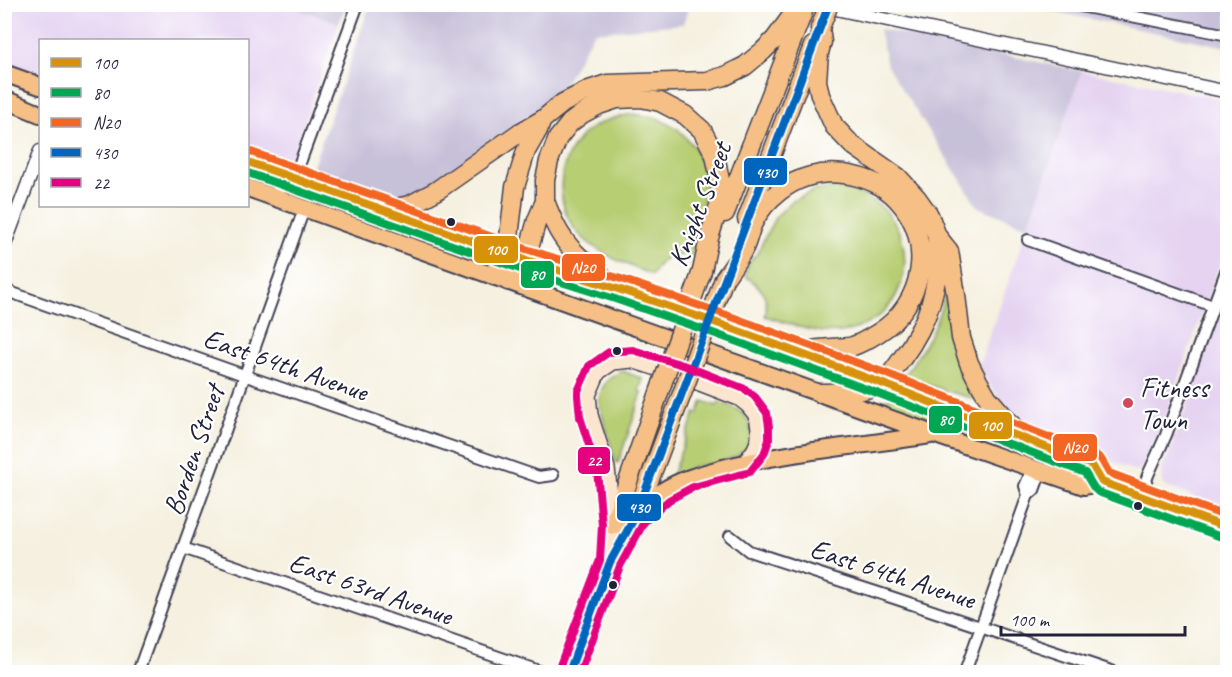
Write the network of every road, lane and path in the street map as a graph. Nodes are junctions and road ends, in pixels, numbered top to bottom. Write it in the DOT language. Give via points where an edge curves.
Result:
graph roads {
  1 [pos="358,4"];
  2 [pos="812,4"];
  3 [pos="830,4"];
  4 [pos="1070,4"];
  5 [pos="799,11"];
  6 [pos="820,27"];
  7 [pos="1227,35"];
  8 [pos="4,73"];
  9 [pos="39,86"];
  10 [pos="1227,92"];
  11 [pos="4,99"];
  12 [pos="39,114"];
  13 [pos="542,120"];
  14 [pos="39,154"];
  15 [pos="249,162"];
  16 [pos="294,179"];
  17 [pos="249,188"];
  18 [pos="270,196"];
  19 [pos="544,201"];
  20 [pos="304,209"];
  21 [pos="384,210"];
  22 [pos="937,236"];
  23 [pos="1028,240"];
  24 [pos="4,247"];
  25 [pos="504,252"];
  26 [pos="523,260"];
  27 [pos="1227,267"];
  28 [pos="702,271"];
  29 [pos="501,278"];
  30 [pos="724,279"];
  31 [pos="618,289"];
  32 [pos="4,290"];
  33 [pos="1213,306"];
  34 [pos="794,351"];
  35 [pos="244,375"];
  36 [pos="881,383"];
  37 [pos="820,393"];
  38 [pos="933,434"];
  39 [pos="1023,438"];
  40 [pos="745,463"];
  41 [pos="1037,470"];
  42 [pos="553,474"];
  43 [pos="1102,482"];
  44 [pos="1140,496"];
  45 [pos="636,515"];
  46 [pos="613,525"];
  47 [pos="1227,528"];
  48 [pos="730,536"];
  49 [pos="183,548"];
  50 [pos="610,562"];
  51 [pos="982,627"];
  52 [pos="138,672"];
  53 [pos="542,672"];
  54 [pos="569,672"];
  55 [pos="965,672"];
  56 [pos="1114,672"];
  1 -- 16 [label="street"];
  2 -- 10 [label="street"];
  3 -- 6 [label="highway, Knight Street, bridge"];
  4 -- 7 [label="street"];
  5 -- 13 [label="highway" via="763,51 725,76 707,81 607,84 562,103"];
  5 -- 28 [label="highway, Knight Street"];
  6 -- 22 [label="highway" via="817,81 834,126 851,144 898,177 929,215"];
  6 -- 30 [label="highway, Knight Street"];
  8 -- 9 [label="main road"];
  11 -- 12 [label="main road"];
  13 -- 21 [label="highway" via="436,191 410,205"];
  13 -- 25 [label="highway" via="526,151 515,187"];
  14 -- 24 [label="street"];
  15 -- 16 [label="main road"];
  16 -- 18 [label="street"];
  16 -- 21 [label="main road"];
  17 -- 18 [label="main road"];
  18 -- 20 [label="main road"];
  19 -- 26 [label="highway"];
  19 -- 28 [label="highway" via="549,161 558,138 570,123 590,109 617,99 660,102 702,130 715,155 720,203"];
  19 -- 31 [label="highway" via="564,241"];
  20 -- 29 [label="main road"];
  20 -- 35 [label="street, Borden Street"];
  21 -- 25 [label="main road"];
  22 -- 36 [label="highway" via="937,275 931,305 914,340"];
  22 -- 39 [label="highway" via="948,251 961,338 969,363 988,398"];
  23 -- 33 [label="street"];
  25 -- 26 [label="main road"];
  25 -- 29 [label="highway"];
  26 -- 29 [label="highway"];
  26 -- 31 [label="main road"];
  27 -- 33 [label="street"];
  28 -- 46 [label="highway, Knight Street, bridge"];
  29 -- 37 [label="main road"];
  30 -- 34 [label="highway" via="767,203 803,178 818,173 856,176 885,189 898,200 913,224 920,250 920,270 904,311 888,327 852,346"];
  30 -- 45 [label="highway, Knight Street, bridge"];
  31 -- 34 [label="main road"];
  32 -- 35 [label="street, East 64th Avenue"];
  33 -- 44 [label="street"];
  34 -- 36 [label="main road"];
  35 -- 42 [label="street, East 64th Avenue" via="539,477"];
  35 -- 49 [label="street, Borden Street"];
  36 -- 37 [label="highway" via="865,390"];
  36 -- 39 [label="main road"];
  37 -- 38 [label="main road"];
  38 -- 40 [label="main road"];
  38 -- 41 [label="main road"];
  39 -- 43 [label="main road" via="1092,465"];
  40 -- 45 [label="main road" via="689,477 663,491"];
  40 -- 46 [label="main road" via="755,449 759,428 757,416 739,398 632,360 613,362 598,372 588,395 590,415 607,468"];
  41 -- 43 [label="main road" via="1084,486"];
  41 -- 51 [label="street" via="1026,486 1028,495"];
  43 -- 44 [label="main road"];
  44 -- 47 [label="main road"];
  45 -- 50 [label="main road, Knight Street"];
  46 -- 50 [label="main road, Knight Street"];
  48 -- 51 [label="street, East 64th Avenue" via="749,551"];
  49 -- 52 [label="street, Borden Street"];
  49 -- 53 [label="street, East 63rd Avenue"];
  50 -- 54 [label="main road, Knight Street"];
  51 -- 55 [label="street"];
  51 -- 56 [label="street, East 64th Avenue"];
}
